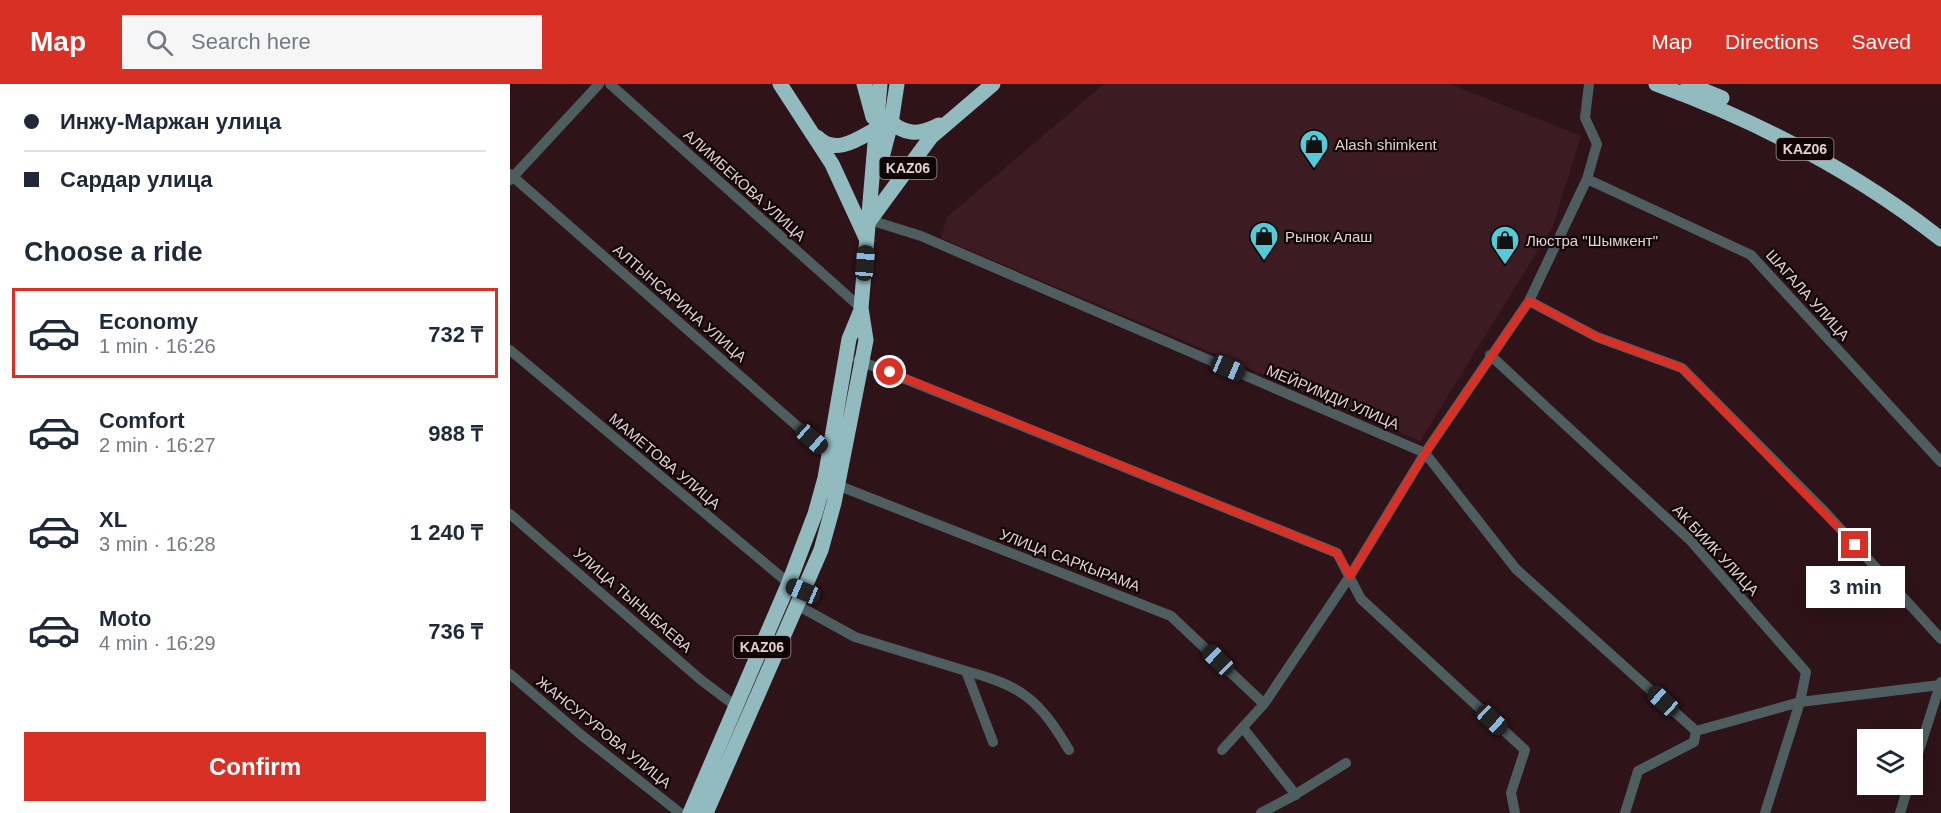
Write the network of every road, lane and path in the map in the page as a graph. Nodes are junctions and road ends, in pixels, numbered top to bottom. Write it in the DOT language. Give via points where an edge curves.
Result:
graph roads {
  1 [pos="599,84"];
  2 [pos="610,84"];
  3 [pos="780,84"];
  4 [pos="864,84"];
  5 [pos="880,84"];
  6 [pos="897,84"];
  7 [pos="993,84"];
  8 [pos="1589,84"];
  9 [pos="1656,84"];
  10 [pos="1688,84"];
  11 [pos="878,110"];
  12 [pos="950,119"];
  13 [pos="891,123"];
  14 [pos="876,129"];
  15 [pos="813,134"];
  16 [pos="511,177"];
  17 [pos="1587,179"];
  18 [pos="873,193"];
  19 [pos="870,220"];
  20 [pos="1941,226"];
  21 [pos="1941,239"];
  22 [pos="867,240"];
  23 [pos="1529,301"];
  24 [pos="861,308"];
  25 [pos="510,350"];
  26 [pos="1490,355"];
  27 [pos="846,357"];
  28 [pos="862,361"];
  29 [pos="1425,453"];
  30 [pos="829,454"];
  31 [pos="1941,462"];
  32 [pos="837,485"];
  33 [pos="510,514"];
  34 [pos="1350,576"];
  35 [pos="788,585"];
  36 [pos="800,598"];
  37 [pos="1941,639"];
  38 [pos="966,670"];
  39 [pos="510,674"];
  40 [pos="1940,683"];
  41 [pos="1800,702"];
  42 [pos="1264,704"];
  43 [pos="737,707"];
  44 [pos="1243,728"];
  45 [pos="1696,731"];
  46 [pos="1923,737"];
  47 [pos="993,742"];
  48 [pos="1069,750"];
  49 [pos="1222,750"];
  50 [pos="1346,763"];
  51 [pos="1296,795"];
  52 [pos="1906,795"];
  53 [pos="680,813"];
  54 [pos="690,813"];
  55 [pos="706,813"];
  56 [pos="1261,813"];
  57 [pos="1515,813"];
  58 [pos="1625,813"];
  59 [pos="1765,813"];
  60 [pos="1900,813"];
  1 -- 16 [label="street"];
  2 -- 24 [label="street, АЛИМБЕКОВА УЛИЦА"];
  3 -- 15 [label="highway"];
  4 -- 14 [label="highway"];
  5 -- 11 [label="highway, KАZ06"];
  6 -- 13 [label="highway"];
  7 -- 12 [label="highway, KАZ06"];
  8 -- 17 [label="street" via="1585,118 1597,144"];
  9 -- 21 [label="highway, KАZ06" via="1775,133 1850,174"];
  10 -- 20 [label="highway, KАZ06" via="1779,124 1855,165"];
  11 -- 13 [label="highway"];
  11 -- 14 [label="highway, KАZ06"];
  12 -- 13 [label="highway" via="916,134"];
  12 -- 19 [label="highway, KАZ06" via="931,137"];
  13 -- 18 [label="highway"];
  14 -- 15 [label="highway" via="841,146 821,142"];
  14 -- 18 [label="highway, KАZ06"];
  15 -- 22 [label="highway" via="837,174"];
  16 -- 30 [label="street, АЛТЫНСАРИНА УЛИЦА"];
  17 -- 23 [label="street"];
  17 -- 31 [label="street, ШАГАЛА УЛИЦА" via="1751,255"];
  18 -- 19 [label="highway, KАZ06"];
  19 -- 22 [label="highway, KАZ06"];
  19 -- 29 [label="street, МЕЙРИМДИ УЛИЦА" via="921,236"];
  22 -- 24 [label="highway, KАZ06"];
  23 -- 26 [label="street"];
  23 -- 37 [label="street" via="1597,337 1682,368 1826,513"];
  24 -- 27 [label="highway, KАZ06"];
  24 -- 28 [label="highway, KАZ06" via="866,340"];
  25 -- 35 [label="street, МАМЕТОВА УЛИЦА"];
  26 -- 29 [label="street"];
  26 -- 41 [label="street, АК БИИК УЛИЦА" via="1690,540 1806,672"];
  27 -- 28 [label="street"];
  27 -- 30 [label="highway, KАZ06"];
  28 -- 32 [label="highway, KАZ06"];
  28 -- 34 [label="street" via="1337,553"];
  29 -- 34 [label="street"];
  29 -- 45 [label="street, МЕЙРИМДИ УЛИЦА" via="1516,569"];
  30 -- 35 [label="highway, KАZ06" via="814,514"];
  32 -- 36 [label="highway, KАZ06" via="821,550"];
  32 -- 42 [label="street, УЛИЦА САРКЫРАМА" via="1171,616"];
  33 -- 43 [label="street, УЛИЦА ТЫНЫБАЕВА"];
  34 -- 42 [label="street"];
  34 -- 57 [label="street" via="1361,599 1525,750 1511,793"];
  35 -- 36 [label="street, МАМЕТОВА УЛИЦА"];
  35 -- 43 [label="highway, KАZ06"];
  36 -- 38 [label="street, МАМЕТОВА УЛИЦА" via="855,637"];
  36 -- 55 [label="highway, KАZ06"];
  38 -- 47 [label="street"];
  38 -- 48 [label="street, МАМЕТОВА УЛИЦА" via="1002,681 1028,695 1044,711"];
  39 -- 53 [label="street, ЖАНСУГУРОВА УЛИЦА"];
  40 -- 41 [label="street"];
  40 -- 46 [label="street"];
  41 -- 45 [label="street"];
  41 -- 59 [label="street, АК БИИК УЛИЦА"];
  42 -- 44 [label="street"];
  43 -- 54 [label="highway, KАZ06"];
  44 -- 49 [label="street"];
  44 -- 51 [label="street"];
  45 -- 58 [label="street" via="1694,742 1638,771"];
  50 -- 51 [label="street"];
  51 -- 56 [label="street"];
  52 -- 60 [label="street"];
}
